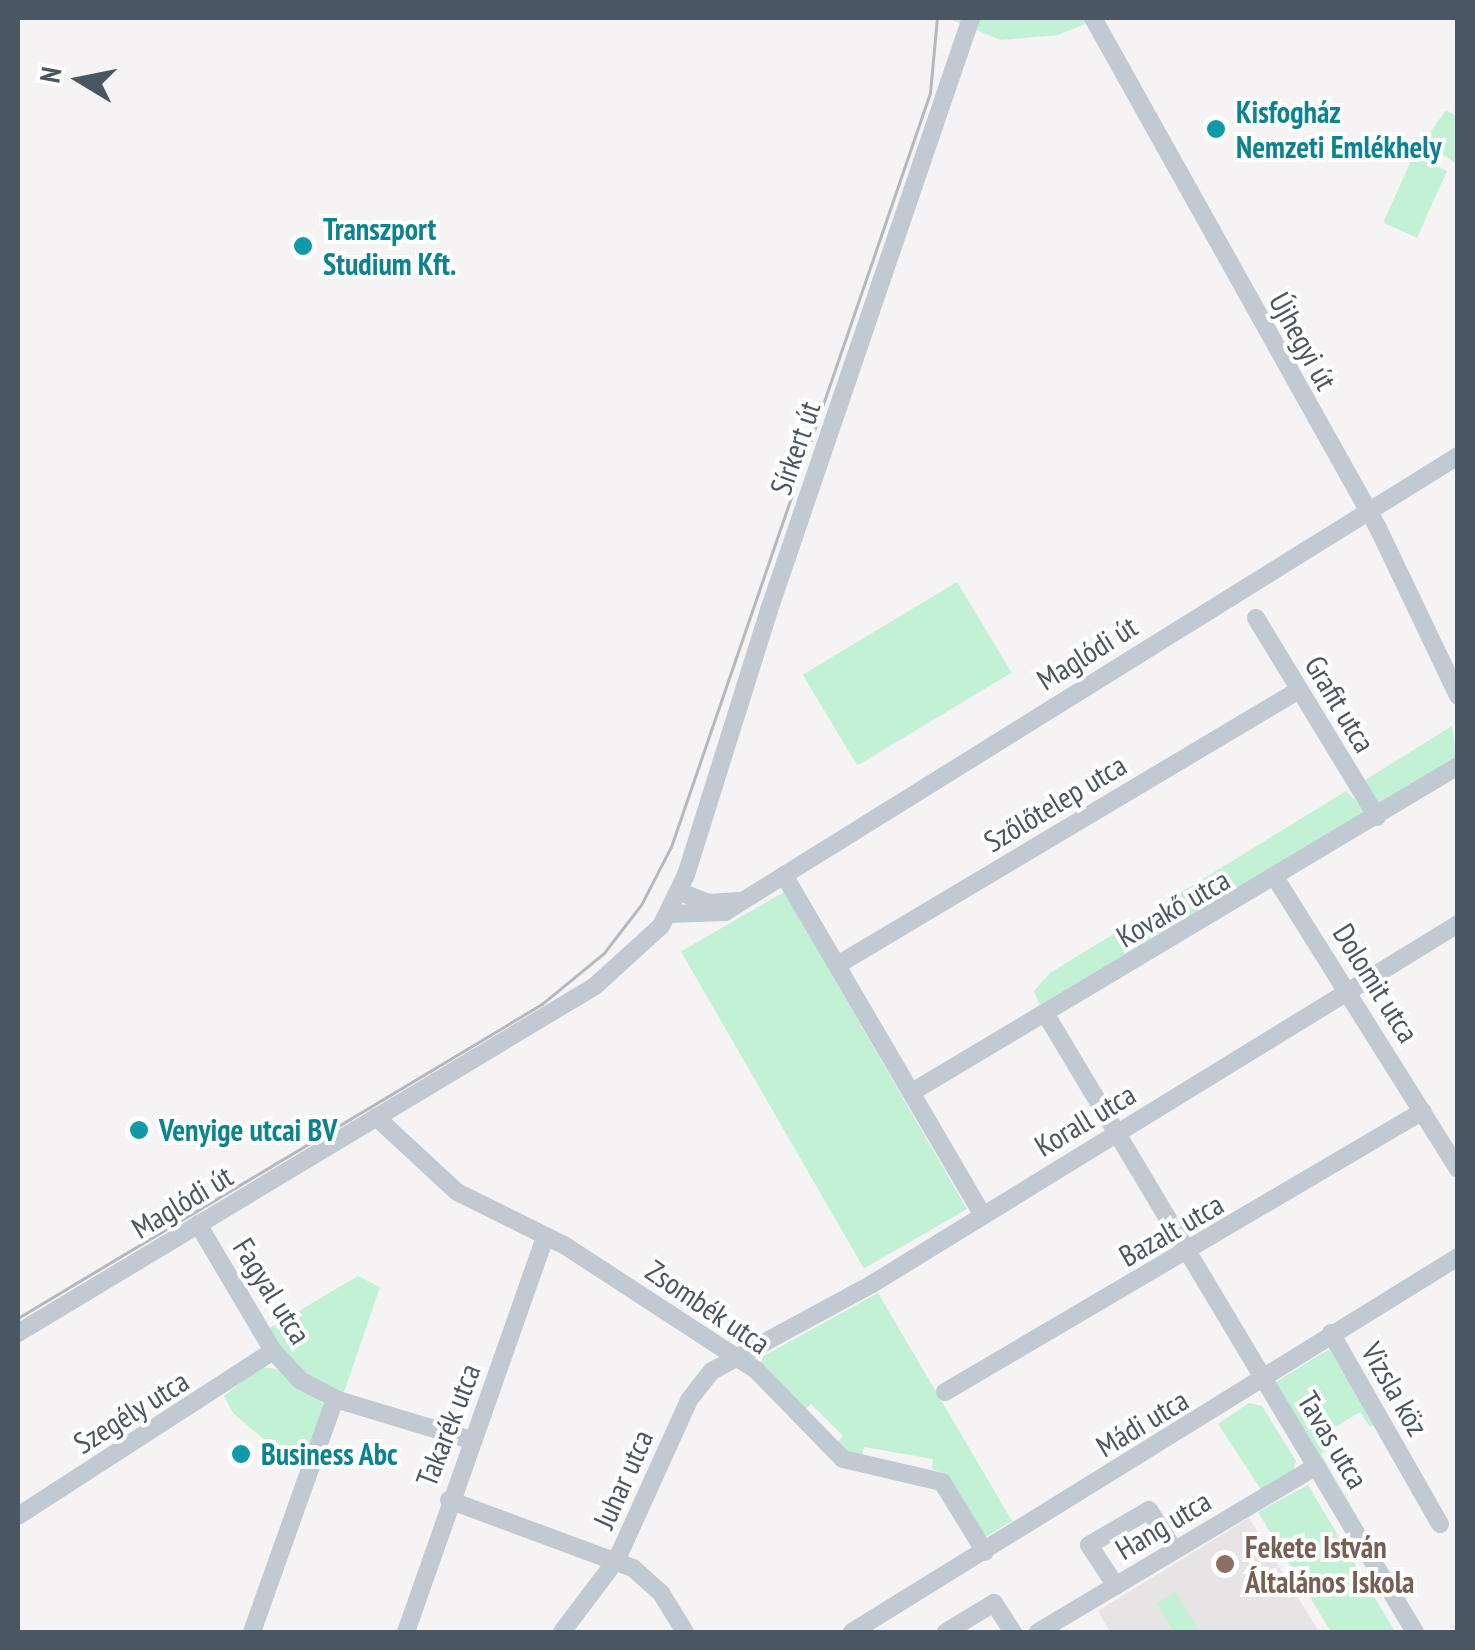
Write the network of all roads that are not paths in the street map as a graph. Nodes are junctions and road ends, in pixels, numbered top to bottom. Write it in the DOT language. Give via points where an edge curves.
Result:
graph roads {
  1 [pos="1094,18"];
  2 [pos="972,20"];
  3 [pos="1458,456"];
  4 [pos="1367,509"];
  5 [pos="1256,618"];
  6 [pos="1299,690"];
  7 [pos="1458,696"];
  8 [pos="1458,766"];
  9 [pos="1377,817"];
  10 [pos="784,875"];
  11 [pos="1276,879"];
  12 [pos="680,892"];
  13 [pos="746,898"];
  14 [pos="669,914"];
  15 [pos="1458,924"];
  16 [pos="839,964"];
  17 [pos="1352,992"];
  18 [pos="1045,1012"];
  19 [pos="912,1092"];
  20 [pos="1423,1111"];
  21 [pos="376,1117"];
  22 [pos="1116,1133"];
  23 [pos="1458,1169"];
  24 [pos="982,1214"];
  25 [pos="198,1224"];
  26 [pos="545,1237"];
  27 [pos="1188,1252"];
  28 [pos="1458,1257"];
  29 [pos="18,1333"];
  30 [pos="1331,1334"];
  31 [pos="273,1350"];
  32 [pos="739,1360"];
  33 [pos="1264,1379"];
  34 [pos="945,1392"];
  35 [pos="334,1399"];
  36 [pos="474,1441"];
  37 [pos="1316,1466"];
  38 [pos="449,1500"];
  39 [pos="18,1516"];
  40 [pos="1440,1524"];
  41 [pos="1174,1550"];
  42 [pos="984,1552"];
  43 [pos="617,1559"];
  44 [pos="1116,1586"];
  45 [pos="252,1632"];
  46 [pos="406,1632"];
  47 [pos="562,1632"];
  48 [pos="686,1632"];
  49 [pos="852,1632"];
  50 [pos="946,1632"];
  51 [pos="1012,1632"];
  52 [pos="1038,1632"];
  53 [pos="1415,1632"];
  1 -- 4 [label="street, Újhegyi út"];
  2 -- 12 [label="street, Sírkert út" via="768,610"];
  3 -- 4 [label="street, Maglódi út"];
  4 -- 7 [label="street, Újhegyi út"];
  4 -- 10 [label="street, Maglódi út"];
  5 -- 6 [label="street, Grafit utca"];
  6 -- 9 [label="street, Grafit utca"];
  6 -- 16 [label="street, Szőlőtelep utca"];
  8 -- 9 [label="street, Kovakő utca"];
  9 -- 11 [label="street, Kovakő utca"];
  10 -- 13 [label="street, Maglódi út"];
  10 -- 16 [label="street"];
  11 -- 17 [label="street, Dolomit utca"];
  11 -- 18 [label="street, Kovakő utca"];
  12 -- 13 [label="street" via="719,904"];
  12 -- 14 [label="street, Maglódi út"];
  13 -- 14 [label="street, Maglódi út" via="716,916"];
  14 -- 21 [label="street, Maglódi út" via="640,951 596,986"];
  15 -- 17 [label="street, Korall utca"];
  16 -- 19 [label="street"];
  17 -- 20 [label="street, Dolomit utca"];
  17 -- 22 [label="street, Korall utca"];
  18 -- 19 [label="street, Kovakő utca"];
  18 -- 22 [label="street, Tavas utca"];
  19 -- 24 [label="street"];
  20 -- 23 [label="street, Dolomit utca"];
  20 -- 27 [label="street, Bazalt utca"];
  21 -- 25 [label="street, Maglódi út"];
  21 -- 26 [label="street, Zsombék utca" via="442,1182"];
  22 -- 24 [label="street, Korall utca"];
  22 -- 27 [label="street, Tavas utca"];
  24 -- 32 [label="street, Korall utca"];
  25 -- 29 [label="street, Maglódi út"];
  25 -- 31 [label="street, Fagyal utca"];
  26 -- 32 [label="street, Zsombék utca"];
  26 -- 36 [label="street, Takarék utca"];
  27 -- 33 [label="street, Tavas utca"];
  27 -- 34 [label="street, Bazalt utca"];
  28 -- 30 [label="street, Mádi utca"];
  30 -- 33 [label="street, Mádi utca"];
  30 -- 40 [label="street, Vizsla köz"];
  31 -- 35 [label="street, Fagyal utca" via="300,1380"];
  31 -- 39 [label="street, Szegély utca"];
  32 -- 42 [label="street, Zsombék utca" via="842,1459 942,1482"];
  32 -- 43 [label="street, Juhar utca" via="696,1386"];
  33 -- 37 [label="street, Tavas utca"];
  33 -- 42 [label="street, Mádi utca"];
  35 -- 36 [label="street, Fagyal utca"];
  35 -- 45 [label="street"];
  36 -- 38 [label="street, Takarék utca"];
  37 -- 41 [label="street, Hang utca"];
  37 -- 53 [label="street, Tavas utca"];
  38 -- 43 [label="street"];
  38 -- 46 [label="street, Takarék utca"];
  41 -- 44 [label="street, Hang utca"];
  41 -- 44 [label="street" via="1148,1510 1090,1546"];
  42 -- 49 [label="street, Mádi utca"];
  43 -- 47 [label="street, Juhar utca"];
  43 -- 48 [label="street" via="653,1584"];
  44 -- 52 [label="street, Hang utca"];
  50 -- 51 [label="street" via="994,1603"];
}
